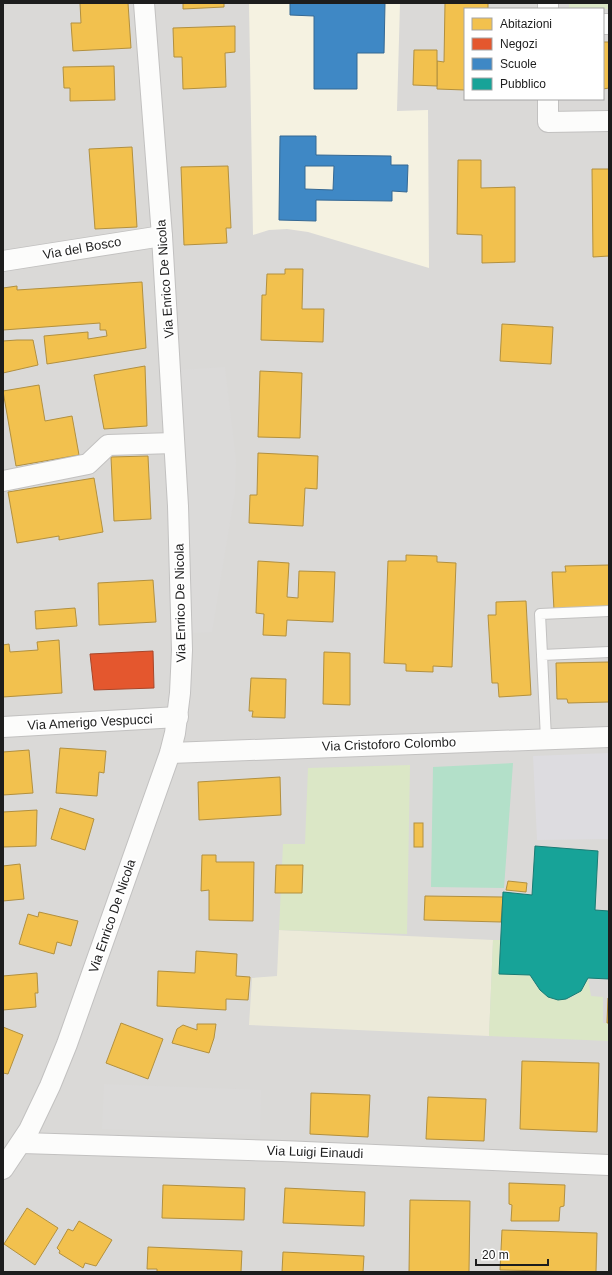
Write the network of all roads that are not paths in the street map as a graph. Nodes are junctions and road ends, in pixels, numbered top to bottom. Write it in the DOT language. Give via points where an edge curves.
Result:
graph roads {
  1 [pos="144,3"];
  2 [pos="548,100"];
  3 [pos="609,121"];
  4 [pos="162,236"];
  5 [pos="3,261"];
  6 [pos="174,442"];
  7 [pos="3,481"];
  8 [pos="609,612"];
  9 [pos="609,652"];
  10 [pos="542,655"];
  11 [pos="178,717"];
  12 [pos="3,727"];
  13 [pos="609,737"];
  14 [pos="546,739"];
  15 [pos="170,753"];
  16 [pos="22,1143"];
  17 [pos="609,1165"];
  18 [pos="3,1169"];
  1 -- 4 [label="street, Via Enrico De Nicola"];
  2 -- 3 [label="street" via="548,122"];
  4 -- 5 [label="street, Via del Bosco"];
  4 -- 6 [label="street, Via Enrico De Nicola"];
  6 -- 7 [label="street" via="108,445 88,464"];
  6 -- 11 [label="street, Via Enrico De Nicola" via="182,642"];
  8 -- 10 [label="lane" via="540,614"];
  9 -- 10 [label="lane"];
  10 -- 14 [label="lane"];
  11 -- 12 [label="street, Via Amerigo Vespucci"];
  11 -- 15 [label="street, Via Enrico De Nicola"];
  13 -- 14 [label="street, Via Cristoforo Colombo"];
  14 -- 15 [label="street, Via Cristoforo Colombo"];
  15 -- 16 [label="street, Via Enrico De Nicola" via="67,1044"];
  16 -- 17 [label="street, Via Luigi Einaudi"];
  16 -- 18 [label="street, Via Enrico De Nicola"];
}
